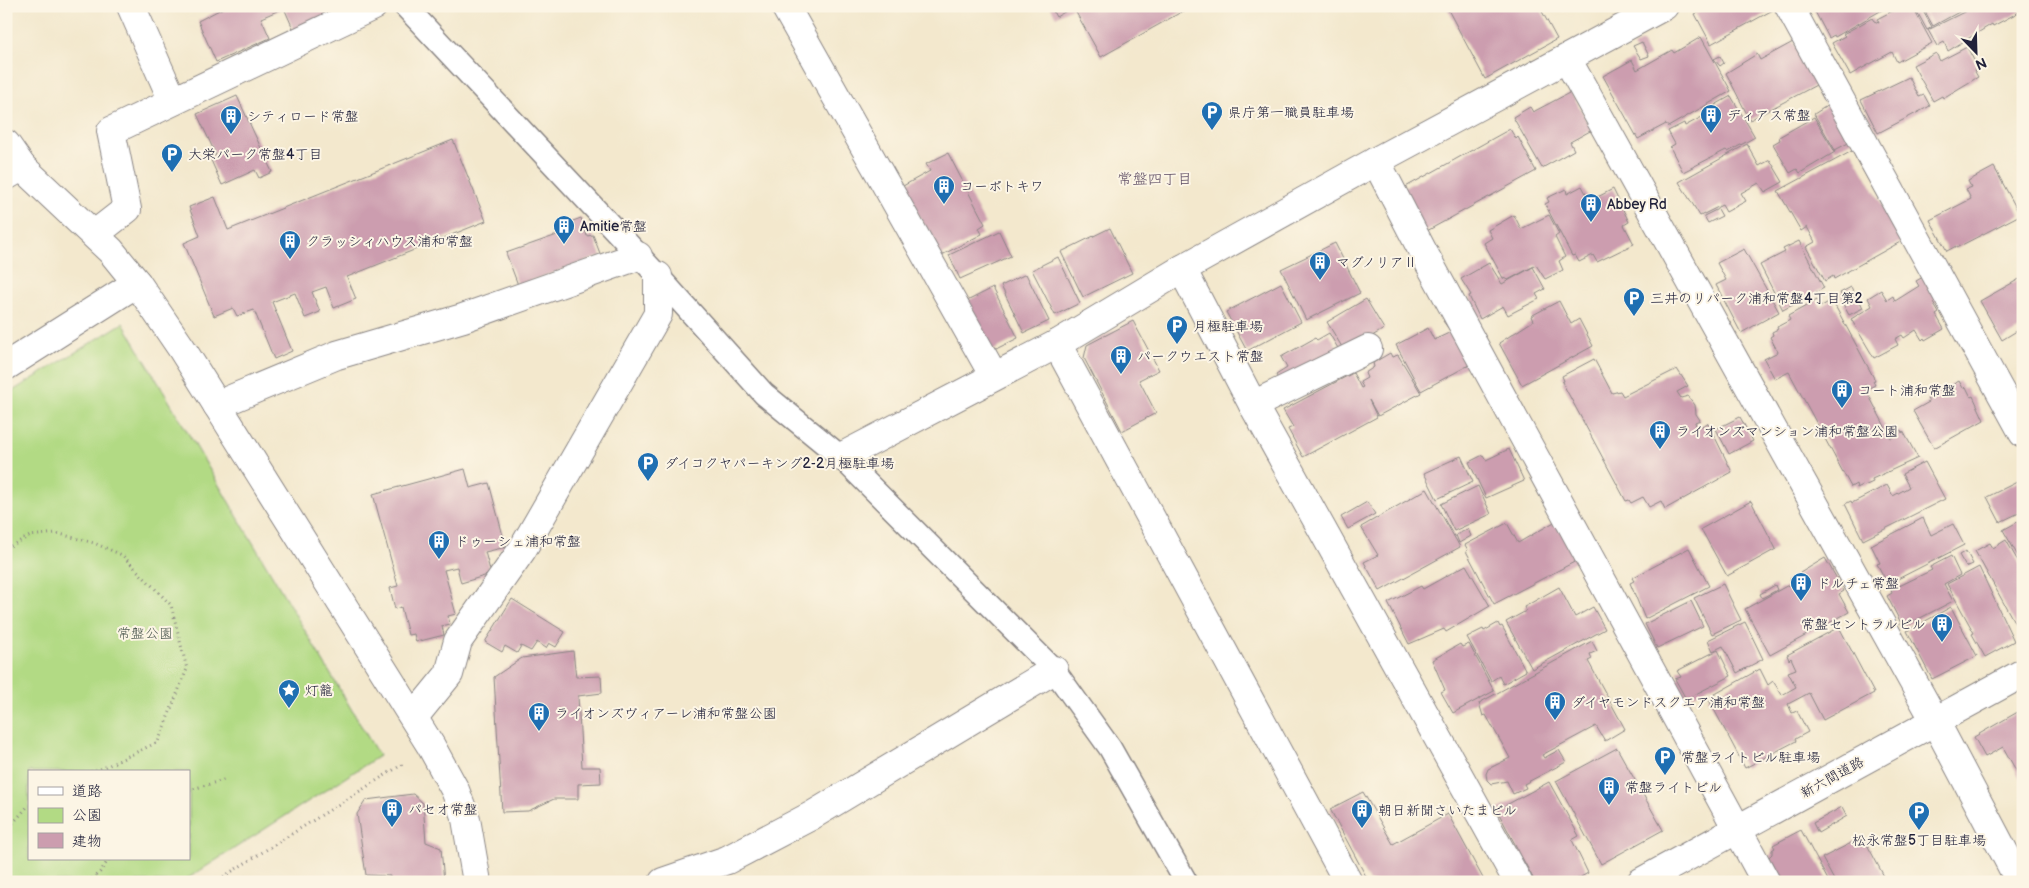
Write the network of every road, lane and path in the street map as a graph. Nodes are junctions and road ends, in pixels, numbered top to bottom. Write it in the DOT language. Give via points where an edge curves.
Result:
graph roads {
  1 [pos="131,6"];
  2 [pos="373,6"];
  3 [pos="406,6"];
  4 [pos="785,6"];
  5 [pos="1664,6"];
  6 [pos="1789,6"];
  7 [pos="1567,59"];
  8 [pos="173,101"];
  9 [pos="6,144"];
  10 [pos="1376,160"];
  11 [pos="14,171"];
  12 [pos="95,234"];
  13 [pos="638,256"];
  14 [pos="1182,269"];
  15 [pos="658,276"];
  16 [pos="137,283"];
  17 [pos="1057,344"];
  18 [pos="1368,349"];
  19 [pos="6,366"];
  20 [pos="994,376"];
  21 [pos="217,405"];
  22 [pos="1253,405"];
  23 [pos="2023,434"];
  24 [pos="841,457"];
  25 [pos="6,548"];
  26 [pos="1054,670"];
  27 [pos="2023,673"];
  28 [pos="414,717"];
  29 [pos="1935,721"];
  30 [pos="431,746"];
  31 [pos="97,770"];
  32 [pos="227,779"];
  33 [pos="190,790"];
  34 [pos="28,806"];
  35 [pos="1738,828"];
  36 [pos="6,831"];
  37 [pos="107,860"];
  38 [pos="88,882"];
  39 [pos="215,882"];
  40 [pos="477,882"];
  41 [pos="663,882"];
  42 [pos="1186,882"];
  43 [pos="1348,882"];
  44 [pos="1518,882"];
  45 [pos="1641,882"];
  46 [pos="1766,882"];
  47 [pos="2020,882"];
  1 -- 8 [label="street"];
  2 -- 8 [label="street"];
  3 -- 13 [label="lane"];
  4 -- 20 [label="street"];
  5 -- 7 [label="street"];
  6 -- 23 [label="street"];
  7 -- 10 [label="street"];
  7 -- 29 [label="street"];
  8 -- 12 [label="street" via="111,131 127,209"];
  9 -- 11 [label="street"];
  10 -- 14 [label="street"];
  10 -- 35 [label="street"];
  11 -- 12 [label="street"];
  12 -- 16 [label="street"];
  13 -- 15 [label="lane"];
  13 -- 21 [label="street" via="463,318 337,355"];
  14 -- 17 [label="street"];
  14 -- 22 [label="street"];
  15 -- 24 [label="lane" via="764,394"];
  15 -- 28 [label="street" via="658,314 522,550 458,641 449,674"];
  16 -- 19 [label="street"];
  16 -- 21 [label="street"];
  17 -- 20 [label="street"];
  17 -- 43 [label="street"];
  18 -- 22 [label="street"];
  20 -- 24 [label="street"];
  21 -- 28 [label="street"];
  22 -- 44 [label="street"];
  24 -- 26 [label="lane"];
  25 -- 31 [label="path" via="30,536 56,533 94,542 122,555 171,605 187,669 158,742"];
  26 -- 41 [label="street" via="811,816 727,860"];
  26 -- 42 [label="lane" via="1110,748"];
  27 -- 29 [label="street, 新六間道路"];
  28 -- 30 [label="street"];
  29 -- 35 [label="street, 新六間道路"];
  29 -- 47 [label="street"];
  30 -- 39 [label="path"];
  30 -- 40 [label="street" via="455,790 466,819"];
  32 -- 33 [label="path"];
  34 -- 36 [label="path"];
  35 -- 45 [label="street, 新六間道路"];
  35 -- 46 [label="street"];
  37 -- 38 [label="path"];
}
